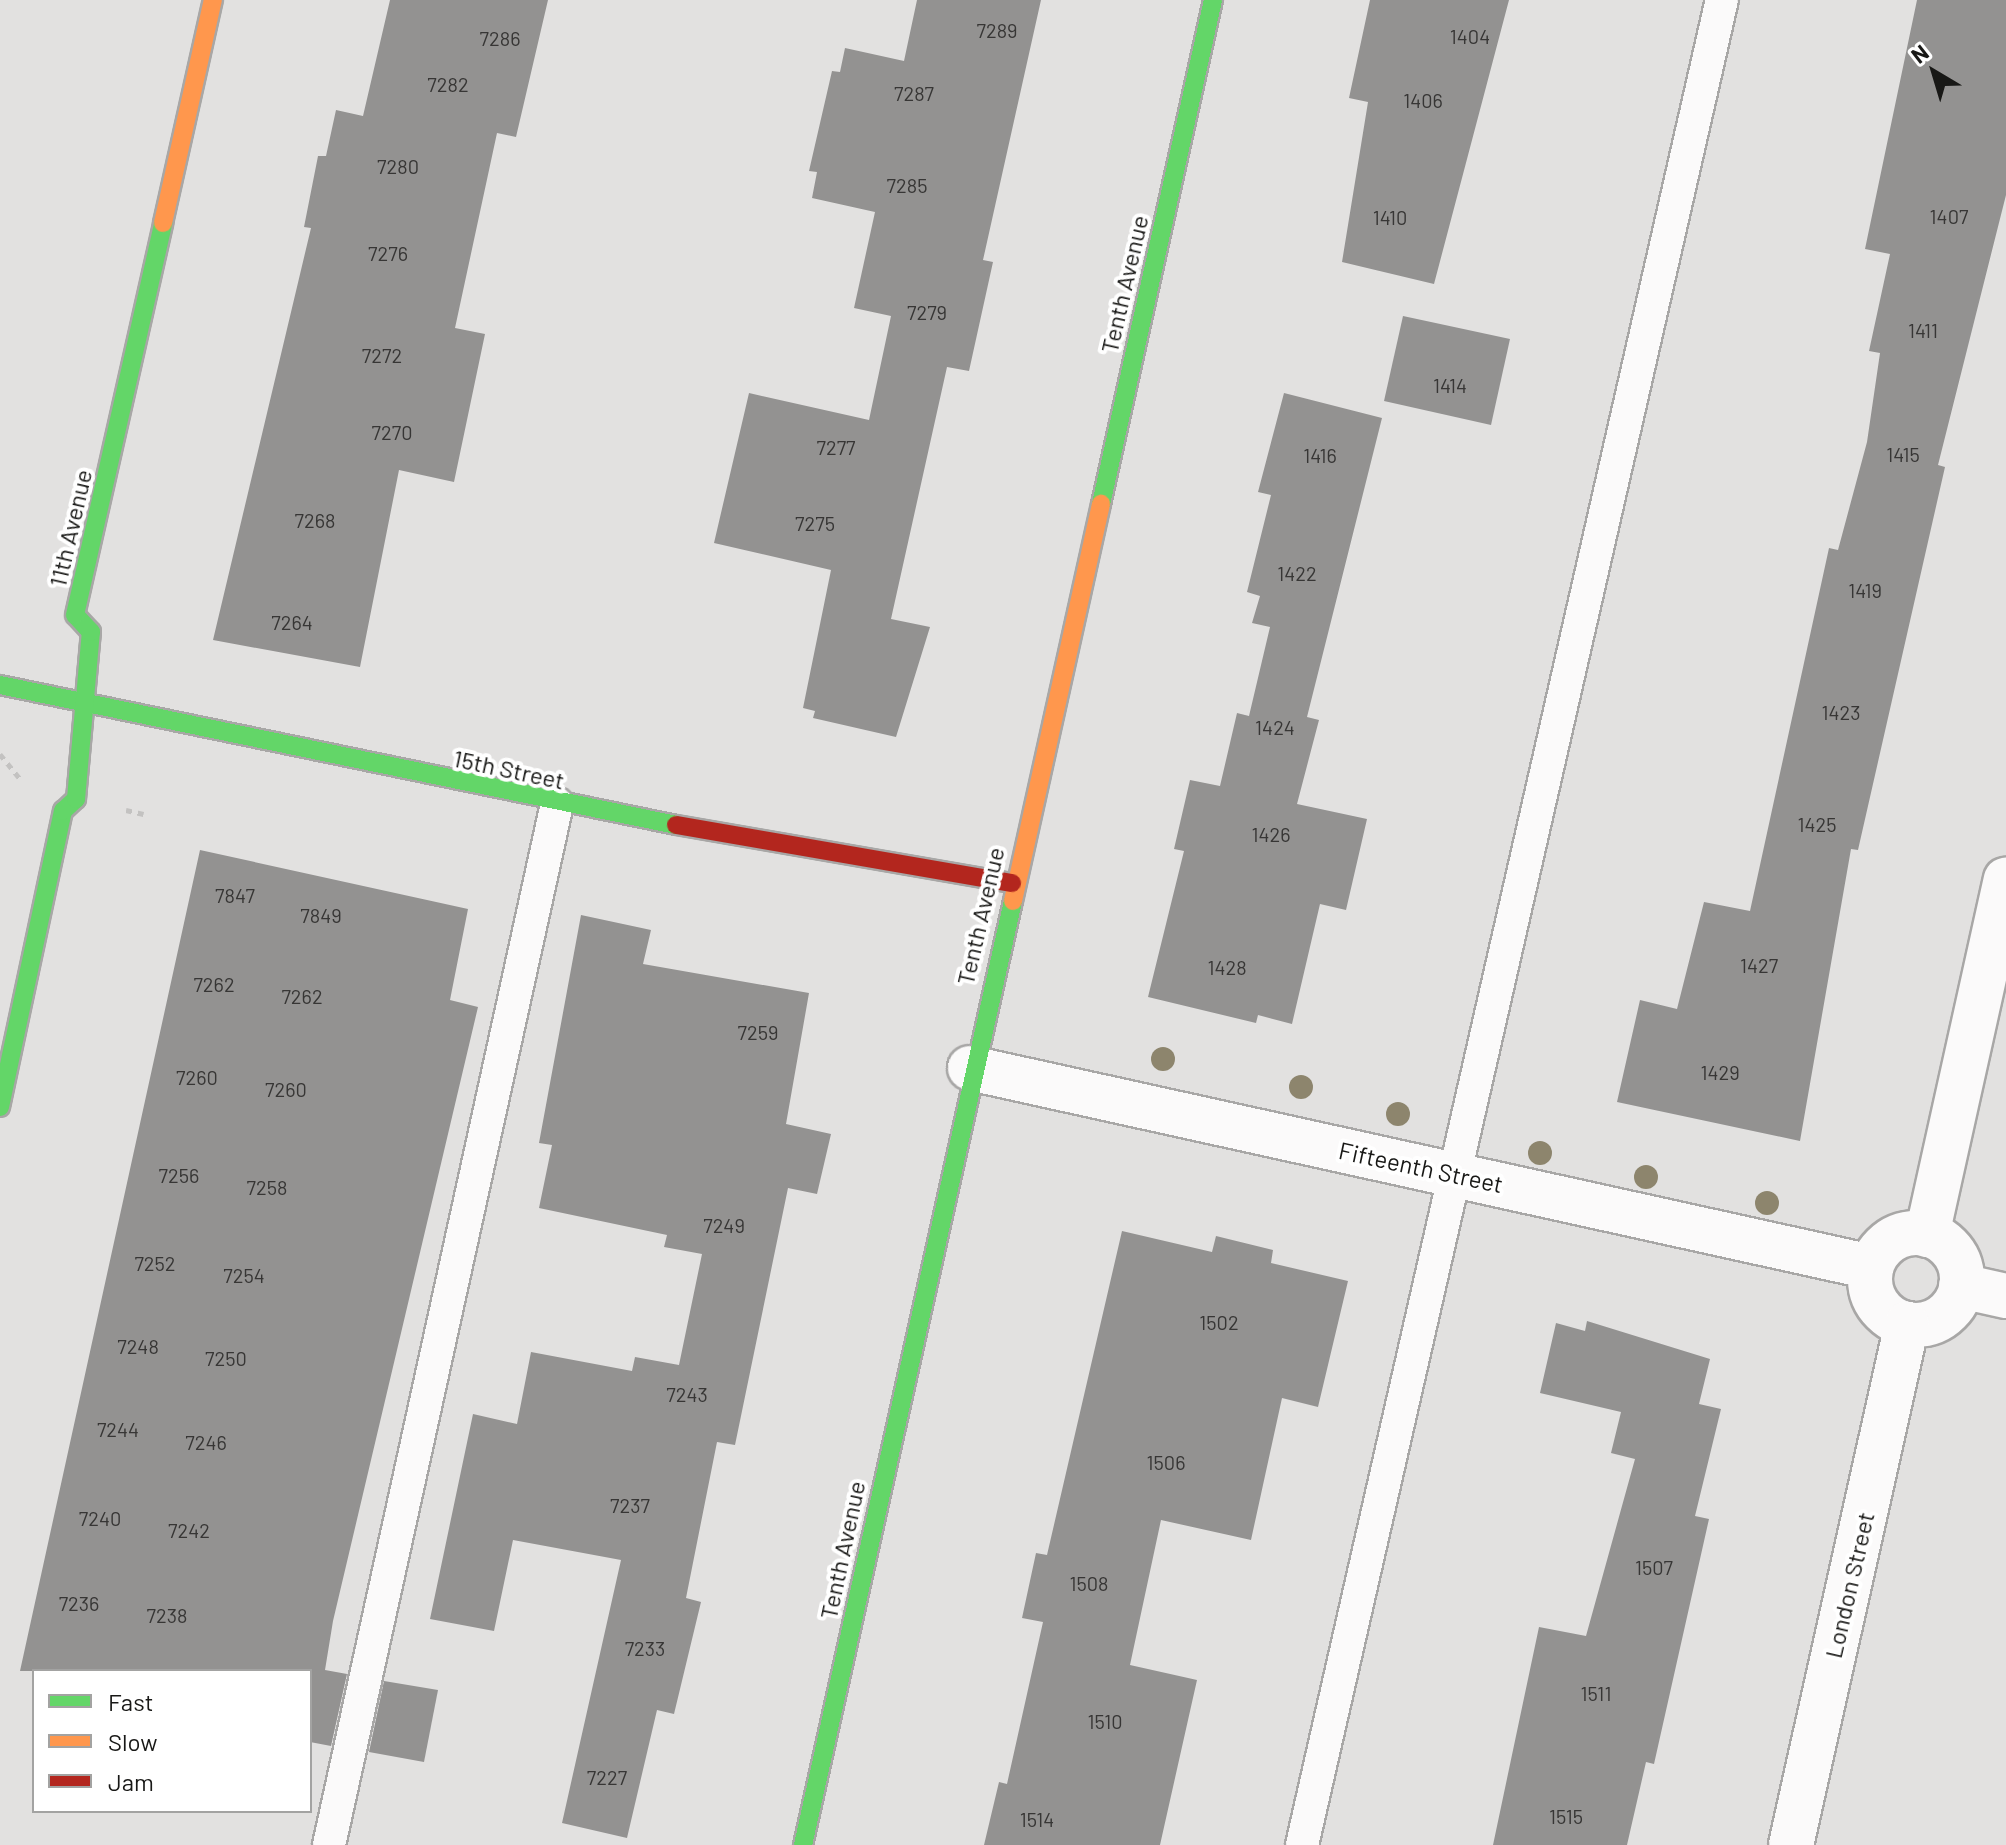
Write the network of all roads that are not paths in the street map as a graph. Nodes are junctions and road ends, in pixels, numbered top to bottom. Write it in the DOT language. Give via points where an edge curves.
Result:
graph roads {
  1 [pos="213,0"];
  2 [pos="1213,0"];
  3 [pos="1722,0"];
  4 [pos="0,685"];
  5 [pos="87,701"];
  6 [pos="557,804"];
  7 [pos="2006,880"];
  8 [pos="1012,883"];
  9 [pos="970,1068"];
  10 [pos="0,1107"];
  11 [pos="1453,1174"];
  12 [pos="1927,1235"];
  13 [pos="1871,1267"];
  14 [pos="1961,1286"];
  15 [pos="2006,1296"];
  16 [pos="1907,1324"];
  17 [pos="329,1845"];
  18 [pos="803,1845"];
  19 [pos="1302,1845"];
  20 [pos="1791,1845"];
  1 -- 5 [label="street, 11th Avenue" via="75,615 91,632"];
  2 -- 8 [label="street, Tenth Avenue"];
  3 -- 11 [label="lane"];
  4 -- 5 [label="street, 15th Street"];
  5 -- 6 [label="street, 15th Street"];
  5 -- 10 [label="street, 11th Avenue" via="76,799 63,811"];
  6 -- 8 [label="street, 15th Street"];
  6 -- 17 [label="lane"];
  7 -- 12 [label="street"];
  8 -- 9 [label="street, Tenth Avenue"];
  9 -- 11 [label="street, Fifteenth Street"];
  9 -- 18 [label="street, Tenth Avenue"];
  11 -- 13 [label="street, Fifteenth Street"];
  11 -- 19 [label="lane"];
  12 -- 13 [label="street" via="1887,1243"];
  12 -- 14 [label="street" via="1950,1248"];
  13 -- 16 [label="street" via="1873,1297"];
  14 -- 15 [label="street"];
  14 -- 16 [label="street" via="1948,1312"];
  16 -- 20 [label="street, London Street"];
}
